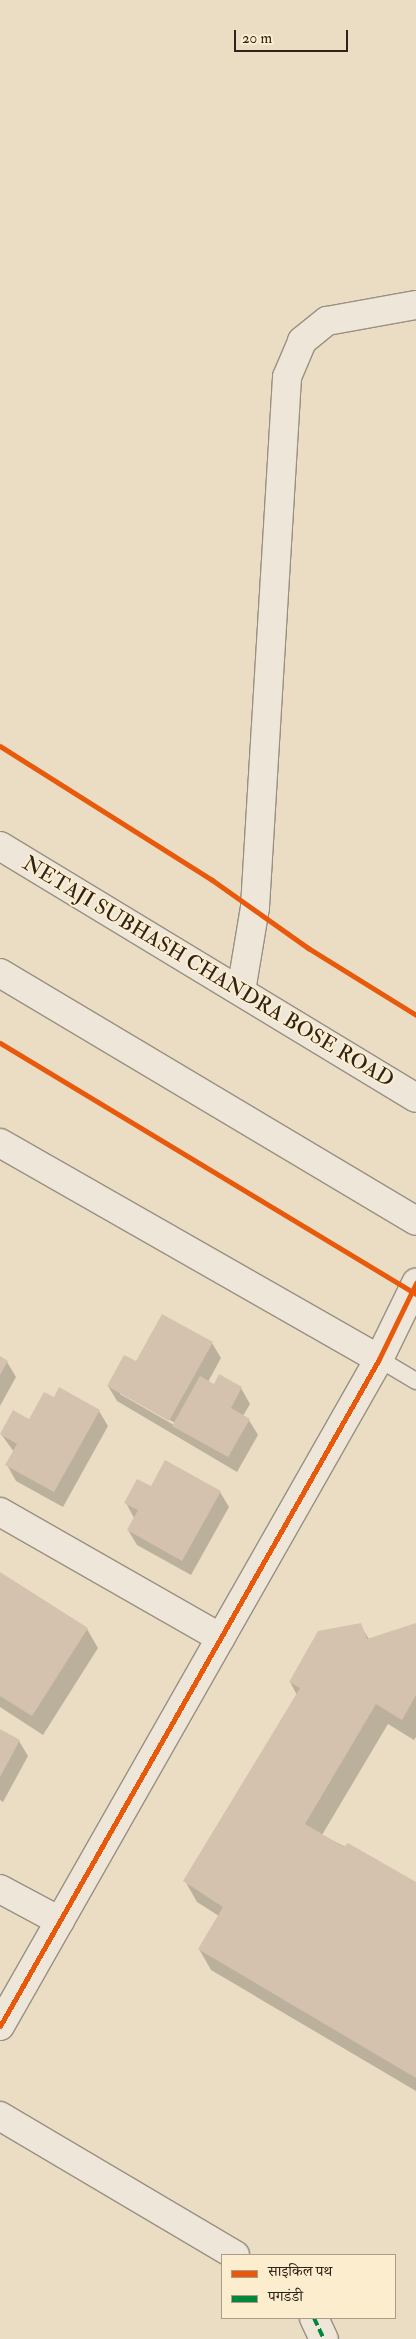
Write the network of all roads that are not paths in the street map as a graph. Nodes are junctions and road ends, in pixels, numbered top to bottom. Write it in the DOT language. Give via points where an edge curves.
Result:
graph roads {
  1 [pos="416,305"];
  2 [pos="0,846"];
  3 [pos="0,973"];
  4 [pos="241,991"];
  5 [pos="416,1098"];
  6 [pos="0,1143"];
  7 [pos="416,1221"];
  8 [pos="416,1283"];
  9 [pos="379,1359"];
  10 [pos="416,1382"];
  11 [pos="0,1512"];
  12 [pos="221,1638"];
  13 [pos="0,1889"];
  14 [pos="60,1921"];
  15 [pos="0,2026"];
  16 [pos="0,2116"];
  17 [pos="234,2254"];
  18 [pos="314,2319"];
  19 [pos="324,2339"];
  1 -- 4 [label="street" via="327,322 302,341 287,377 255,907"];
  2 -- 4 [label="street, NETAJI SUBHASH CHANDRA BOSE ROAD"];
  3 -- 7 [label="street"];
  4 -- 5 [label="street, NETAJI SUBHASH CHANDRA BOSE ROAD"];
  6 -- 9 [label="street"];
  8 -- 9 [label="street"];
  9 -- 10 [label="lane"];
  9 -- 12 [label="street"];
  11 -- 12 [label="street"];
  12 -- 14 [label="street"];
  13 -- 14 [label="street"];
  14 -- 15 [label="street"];
  16 -- 17 [label="street"];
  18 -- 19 [label="street"];
}
